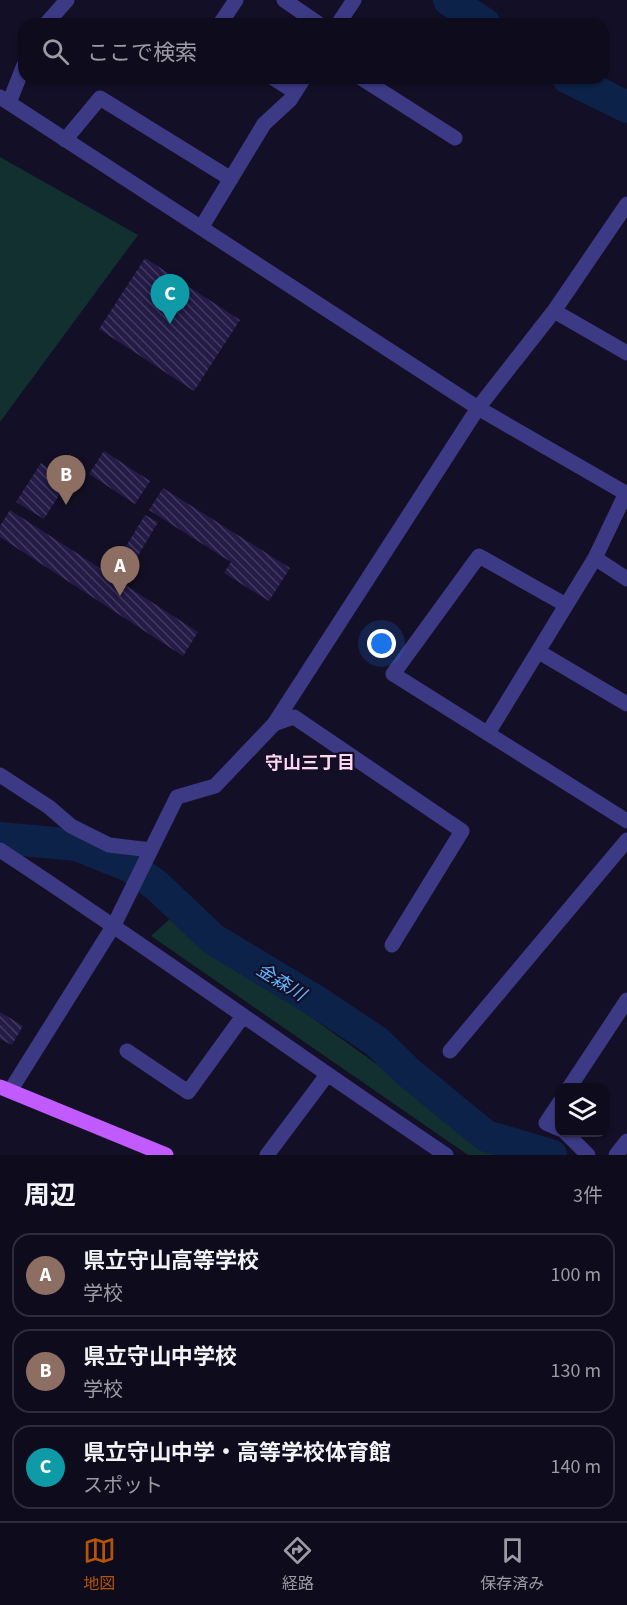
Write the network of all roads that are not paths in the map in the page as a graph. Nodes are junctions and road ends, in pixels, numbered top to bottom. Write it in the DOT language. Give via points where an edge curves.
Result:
graph roads {
  1 [pos="67,0"];
  2 [pos="236,0"];
  3 [pos="284,0"];
  4 [pos="354,0"];
  5 [pos="51,18"];
  6 [pos="224,18"];
  7 [pos="310,18"];
  8 [pos="342,18"];
  9 [pos="18,76"];
  10 [pos="282,84"];
  11 [pos="300,84"];
  12 [pos="370,84"];
  13 [pos="295,92"];
  14 [pos="4,100"];
  15 [pos="455,138"];
  16 [pos="65,140"];
  17 [pos="231,179"];
  18 [pos="625,212"];
  19 [pos="201,228"];
  20 [pos="554,311"];
  21 [pos="627,353"];
  22 [pos="478,408"];
  23 [pos="626,493"];
  24 [pos="595,558"];
  25 [pos="627,579"];
  26 [pos="566,605"];
  27 [pos="539,652"];
  28 [pos="627,704"];
  29 [pos="274,724"];
  30 [pos="488,733"];
  31 [pos="0,775"];
  32 [pos="627,821"];
  33 [pos="624,849"];
  34 [pos="0,850"];
  35 [pos="151,850"];
  36 [pos="114,925"];
  37 [pos="392,945"];
  38 [pos="624,1010"];
  39 [pos="243,1016"];
  40 [pos="127,1051"];
  41 [pos="450,1051"];
  42 [pos="327,1075"];
  43 [pos="573,1083"];
  44 [pos="5,1089"];
  45 [pos="555,1110"];
  46 [pos="555,1128"];
  47 [pos="571,1137"];
  48 [pos="627,1140"];
  49 [pos="166,1155"];
  50 [pos="267,1155"];
  51 [pos="446,1155"];
  52 [pos="588,1155"];
  53 [pos="616,1155"];
  1 -- 5 [label="street"];
  2 -- 6 [label="street"];
  3 -- 7 [label="street"];
  4 -- 8 [label="street"];
  9 -- 14 [label="street"];
  10 -- 13 [label="street"];
  11 -- 13 [label="street"];
  12 -- 15 [label="street"];
  13 -- 17 [label="street" via="264,124"];
  14 -- 16 [label="street"];
  16 -- 17 [label="street" via="100,98"];
  16 -- 19 [label="street"];
  17 -- 19 [label="street"];
  18 -- 20 [label="street"];
  19 -- 22 [label="street"];
  20 -- 21 [label="street"];
  20 -- 22 [label="street"];
  22 -- 23 [label="street"];
  22 -- 29 [label="street"];
  23 -- 24 [label="street"];
  24 -- 25 [label="street"];
  24 -- 26 [label="street"];
  26 -- 27 [label="street"];
  26 -- 30 [label="street" via="479,556 393,674"];
  27 -- 28 [label="street"];
  27 -- 30 [label="street"];
  29 -- 35 [label="street" via="215,786 177,797"];
  29 -- 37 [label="street" via="294,717 462,831"];
  30 -- 32 [label="street"];
  31 -- 35 [label="street" via="71,826 109,845"];
  33 -- 41 [label="street"];
  34 -- 36 [label="street"];
  35 -- 36 [label="street"];
  36 -- 39 [label="street"];
  36 -- 44 [label="street"];
  38 -- 43 [label="street"];
  39 -- 40 [label="street" via="188,1092"];
  39 -- 42 [label="street"];
  42 -- 50 [label="street"];
  42 -- 51 [label="street"];
  44 -- 49 [label="main road"];
  45 -- 46 [label="street" via="546,1123"];
  47 -- 52 [label="street"];
  48 -- 53 [label="street"];
}
